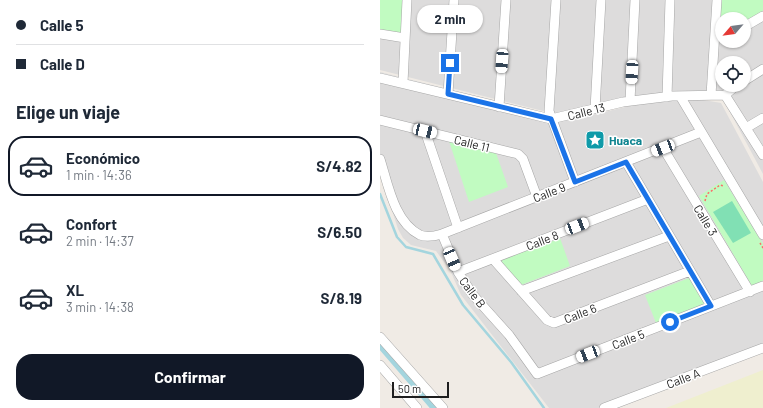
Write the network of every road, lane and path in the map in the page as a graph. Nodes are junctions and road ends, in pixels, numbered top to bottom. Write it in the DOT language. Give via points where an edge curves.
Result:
graph roads {
  1 [pos="407,0"];
  2 [pos="454,0"];
  3 [pos="506,0"];
  4 [pos="556,0"];
  5 [pos="601,0"];
  6 [pos="635,0"];
  7 [pos="670,0"];
  8 [pos="717,0"];
  9 [pos="718,12"];
  10 [pos="763,16"];
  11 [pos="751,23"];
  12 [pos="380,34"];
  13 [pos="406,38"];
  14 [pos="718,48"];
  15 [pos="763,69"];
  16 [pos="751,77"];
  17 [pos="380,78"];
  18 [pos="403,83"];
  19 [pos="729,92"];
  20 [pos="448,94"];
  21 [pos="711,95"];
  22 [pos="725,95"];
  23 [pos="680,96"];
  24 [pos="667,97"];
  25 [pos="630,101"];
  26 [pos="499,107"];
  27 [pos="595,109"];
  28 [pos="763,118"];
  29 [pos="551,119"];
  30 [pos="380,120"];
  31 [pos="746,128"];
  32 [pos="425,131"];
  33 [pos="701,132"];
  34 [pos="663,148"];
  35 [pos="763,155"];
  36 [pos="380,159"];
  37 [pos="626,162"];
  38 [pos="575,182"];
  39 [pos="727,188"];
  40 [pos="536,197"];
  41 [pos="648,199"];
  42 [pos="705,202"];
  43 [pos="458,228"];
  44 [pos="442,234"];
  45 [pos="669,236"];
  46 [pos="761,239"];
  47 [pos="763,248"];
  48 [pos="493,259"];
  49 [pos="690,271"];
  50 [pos="458,272"];
  51 [pos="763,286"];
  52 [pos="521,291"];
  53 [pos="750,292"];
  54 [pos="711,306"];
  55 [pos="380,337"];
  56 [pos="763,348"];
  57 [pos="380,366"];
  58 [pos="537,374"];
  59 [pos="417,408"];
  60 [pos="443,408"];
  61 [pos="604,408"];
  1 -- 13 [label="street"];
  2 -- 20 [label="street"];
  3 -- 26 [label="street"];
  4 -- 29 [label="street" via="549,111"];
  5 -- 27 [label="street"];
  6 -- 25 [label="street"];
  7 -- 24 [label="street"];
  8 -- 9 [label="street"];
  10 -- 11 [label="street"];
  12 -- 13 [label="street"];
  13 -- 18 [label="street"];
  14 -- 21 [label="street"];
  15 -- 16 [label="street"];
  17 -- 18 [label="street, Calle 13"];
  18 -- 20 [label="street, Calle 13"];
  19 -- 22 [label="street"];
  20 -- 26 [label="street, Calle 13"];
  21 -- 22 [label="street, Calle 13"];
  21 -- 23 [label="street, Calle 13"];
  22 -- 31 [label="street"];
  23 -- 24 [label="street, Calle 13"];
  23 -- 33 [label="street"];
  24 -- 25 [label="street, Calle 13"];
  25 -- 27 [label="street, Calle 13"];
  26 -- 29 [label="street, Calle 13"];
  27 -- 29 [label="street, Calle 13"];
  28 -- 31 [label="street"];
  29 -- 38 [label="street"];
  30 -- 32 [label="street, Calle 11"];
  31 -- 35 [label="street"];
  32 -- 40 [label="street, Calle 11" via="518,154 523,159"];
  32 -- 43 [label="street"];
  33 -- 34 [label="street, Calle 9"];
  33 -- 46 [label="street"];
  34 -- 37 [label="street, Calle 9"];
  34 -- 53 [label="street, Calle 3"];
  36 -- 44 [label="street" via="398,214 421,235"];
  37 -- 38 [label="street, Calle 9"];
  37 -- 41 [label="street"];
  38 -- 40 [label="street, Calle 9"];
  39 -- 42 [label="path" via="722,185 707,194"];
  40 -- 43 [label="street, Calle 9"];
  41 -- 45 [label="street"];
  41 -- 48 [label="street, Calle 8"];
  43 -- 44 [label="street, Calle 9"];
  44 -- 50 [label="street, Calle B"];
  45 -- 49 [label="street"];
  45 -- 52 [label="street"];
  46 -- 47 [label="path"];
  48 -- 50 [label="street, Calle 8"];
  48 -- 52 [label="street, Calle 6"];
  49 -- 52 [label="street, Calle 6" via="554,323 547,320"];
  49 -- 54 [label="street"];
  50 -- 58 [label="street, Calle B" via="473,295 509,335"];
  51 -- 53 [label="street, Calle 5"];
  53 -- 54 [label="street, Calle 5"];
  54 -- 58 [label="street, Calle 5"];
  55 -- 60 [label="street"];
  56 -- 61 [label="street, Calle A"];
  57 -- 59 [label="street"];
}
